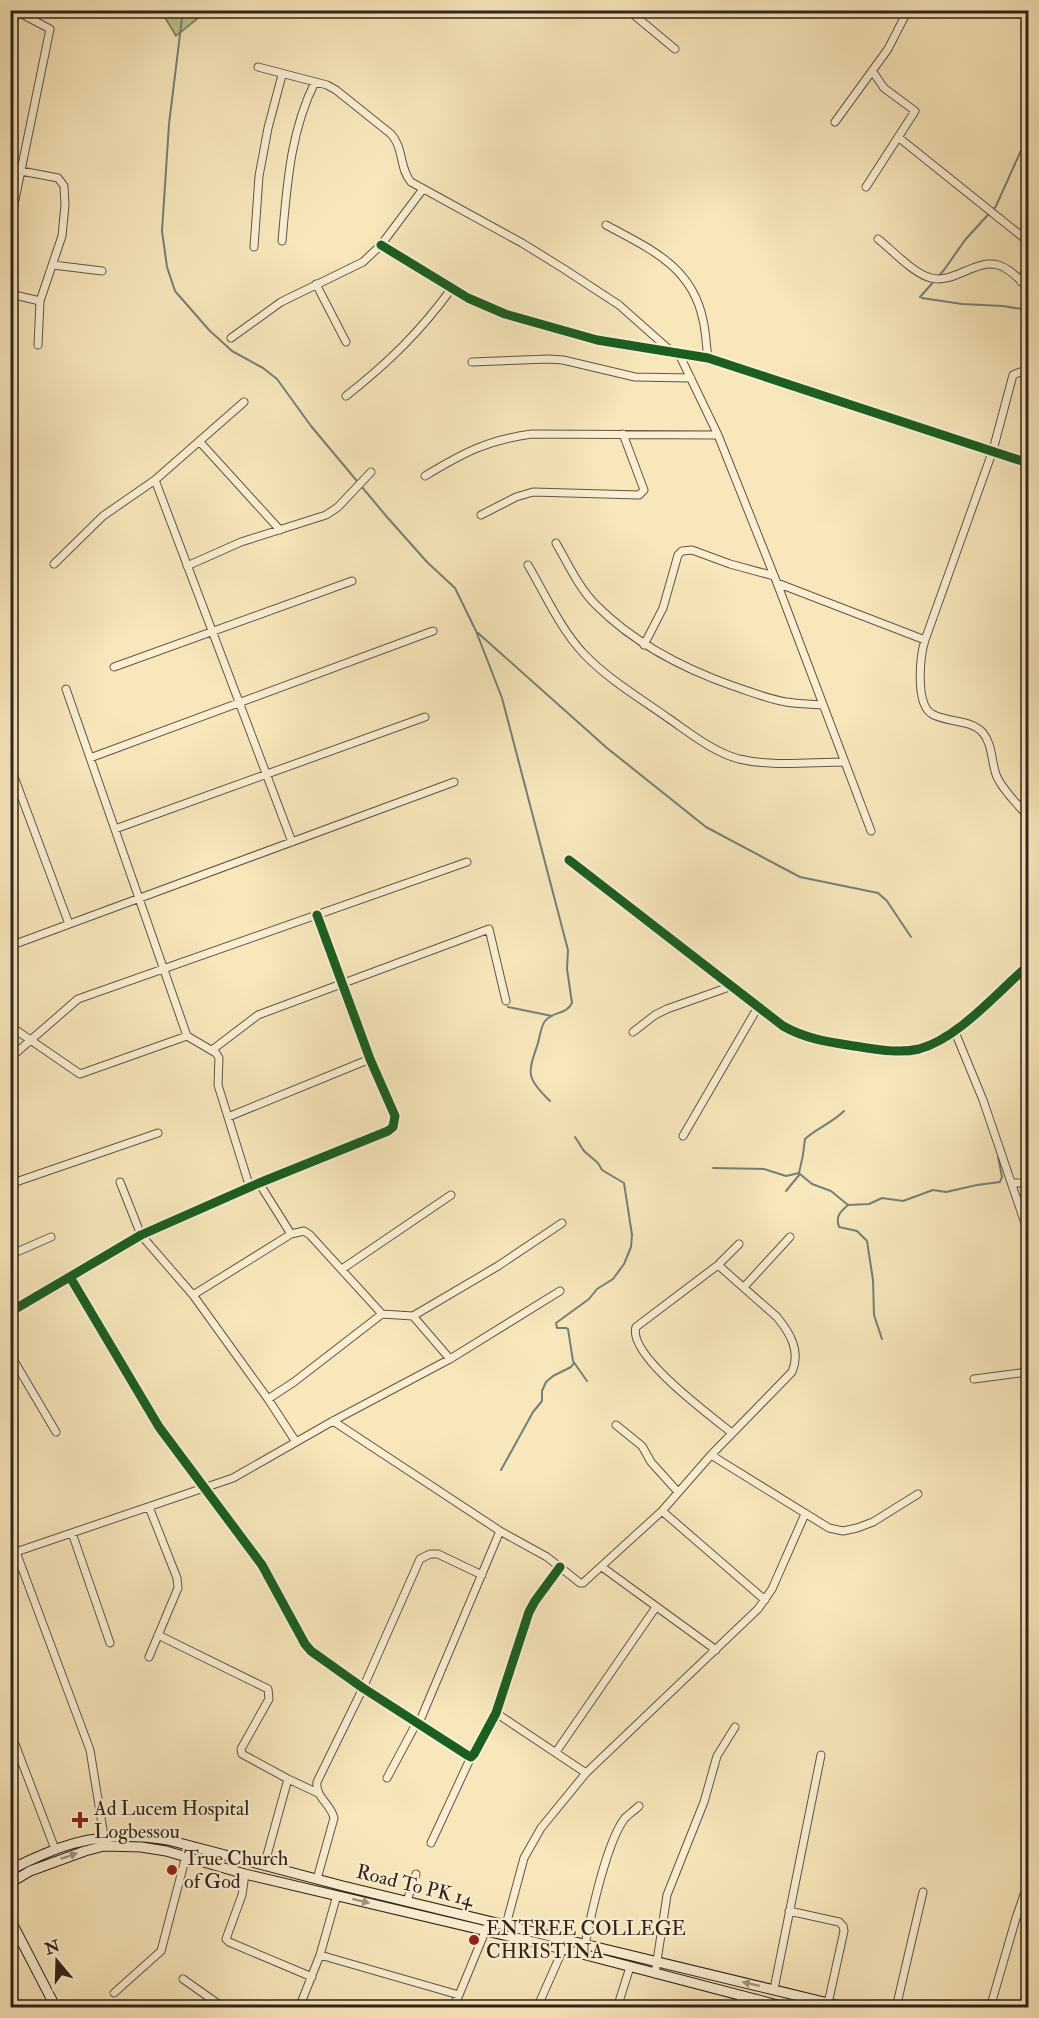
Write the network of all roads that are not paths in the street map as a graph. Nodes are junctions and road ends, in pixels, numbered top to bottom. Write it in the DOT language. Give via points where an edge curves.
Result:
graph roads {
  1 [pos="628,10"];
  2 [pos="908,10"];
  3 [pos="16,11"];
  4 [pos="10,27"];
  5 [pos="675,49"];
  6 [pos="258,67"];
  7 [pos="873,72"];
  8 [pos="282,75"];
  9 [pos="315,82"];
  10 [pos="835,122"];
  11 [pos="898,137"];
  12 [pos="10,166"];
  13 [pos="21,171"];
  14 [pos="866,187"];
  15 [pos="423,189"];
  16 [pos="10,224"];
  17 [pos="606,225"];
  18 [pos="878,239"];
  19 [pos="282,241"];
  20 [pos="381,245"];
  21 [pos="254,247"];
  22 [pos="1029,248"];
  23 [pos="1029,264"];
  24 [pos="53,265"];
  25 [pos="102,271"];
  26 [pos="1021,282"];
  27 [pos="316,284"];
  28 [pos="1029,287"];
  29 [pos="452,288"];
  30 [pos="10,294"];
  31 [pos="40,301"];
  32 [pos="231,338"];
  33 [pos="346,342"];
  34 [pos="38,345"];
  35 [pos="675,351"];
  36 [pos="708,358"];
  37 [pos="472,362"];
  38 [pos="1029,375"];
  39 [pos="691,378"];
  40 [pos="346,396"];
  41 [pos="244,402"];
  42 [pos="623,434"];
  43 [pos="718,435"];
  44 [pos="200,441"];
  45 [pos="993,450"];
  46 [pos="1029,463"];
  47 [pos="371,472"];
  48 [pos="425,476"];
  49 [pos="154,480"];
  50 [pos="481,515"];
  51 [pos="280,530"];
  52 [pos="556,543"];
  53 [pos="54,564"];
  54 [pos="528,565"];
  55 [pos="187,566"];
  56 [pos="775,579"];
  57 [pos="352,581"];
  58 [pos="433,631"];
  59 [pos="212,632"];
  60 [pos="925,640"];
  61 [pos="644,645"];
  62 [pos="114,667"];
  63 [pos="66,689"];
  64 [pos="240,704"];
  65 [pos="823,705"];
  66 [pos="426,717"];
  67 [pos="90,758"];
  68 [pos="845,762"];
  69 [pos="10,765"];
  70 [pos="266,774"];
  71 [pos="454,782"];
  72 [pos="1029,816"];
  73 [pos="115,829"];
  74 [pos="871,831"];
  75 [pos="292,842"];
  76 [pos="569,860"];
  77 [pos="467,862"];
  78 [pos="139,898"];
  79 [pos="317,915"];
  80 [pos="69,924"];
  81 [pos="10,946"];
  82 [pos="1029,966"];
  83 [pos="163,969"];
  84 [pos="342,982"];
  85 [pos="732,986"];
  86 [pos="506,1001"];
  87 [pos="758,1007"];
  88 [pos="10,1026"];
  89 [pos="633,1032"];
  90 [pos="955,1032"];
  91 [pos="187,1036"];
  92 [pos="32,1040"];
  93 [pos="212,1050"];
  94 [pos="10,1058"];
  95 [pos="370,1059"];
  96 [pos="228,1117"];
  97 [pos="158,1133"];
  98 [pos="683,1136"];
  99 [pos="120,1182"];
  100 [pos="259,1183"];
  101 [pos="1012,1183"];
  102 [pos="1029,1183"];
  103 [pos="10,1184"];
  104 [pos="250,1188"];
  105 [pos="450,1195"];
  106 [pos="562,1223"];
  107 [pos="1029,1232"];
  108 [pos="141,1234"];
  109 [pos="291,1234"];
  110 [pos="51,1237"];
  111 [pos="790,1237"];
  112 [pos="739,1244"];
  113 [pos="10,1255"];
  114 [pos="718,1265"];
  115 [pos="342,1269"];
  116 [pos="70,1277"];
  117 [pos="744,1287"];
  118 [pos="560,1291"];
  119 [pos="193,1295"];
  120 [pos="10,1310"];
  121 [pos="382,1314"];
  122 [pos="413,1316"];
  123 [pos="10,1354"];
  124 [pos="450,1359"];
  125 [pos="1029,1372"];
  126 [pos="974,1379"];
  127 [pos="268,1399"];
  128 [pos="333,1421"];
  129 [pos="616,1425"];
  130 [pos="56,1432"];
  131 [pos="732,1433"];
  132 [pos="296,1442"];
  133 [pos="711,1455"];
  134 [pos="203,1488"];
  135 [pos="678,1492"];
  136 [pos="918,1494"];
  137 [pos="150,1507"];
  138 [pos="662,1510"];
  139 [pos="805,1514"];
  140 [pos="500,1531"];
  141 [pos="72,1533"];
  142 [pos="13,1553"];
  143 [pos="560,1567"];
  144 [pos="602,1567"];
  145 [pos="482,1575"];
  146 [pos="765,1600"];
  147 [pos="656,1607"];
  148 [pos="158,1635"];
  149 [pos="110,1643"];
  150 [pos="716,1650"];
  151 [pos="149,1657"];
  152 [pos="363,1688"];
  153 [pos="496,1713"];
  154 [pos="418,1722"];
  155 [pos="735,1727"];
  156 [pos="10,1731"];
  157 [pos="556,1752"];
  158 [pos="820,1755"];
  159 [pos="471,1757"];
  160 [pos="586,1773"];
  161 [pos="387,1778"];
  162 [pos="288,1779"];
  163 [pos="318,1793"];
  164 [pos="639,1806"];
  165 [pos="104,1836"];
  166 [pos="431,1843"];
  167 [pos="56,1849"];
  168 [pos="186,1856"];
  169 [pos="264,1866"];
  170 [pos="245,1874"];
  171 [pos="416,1874"];
  172 [pos="12,1878"];
  173 [pos="317,1879"];
  174 [pos="1029,1883"];
  175 [pos="923,1892"];
  176 [pos="337,1895"];
  177 [pos="407,1901"];
  178 [pos="789,1911"];
  179 [pos="10,1919"];
  180 [pos="489,1922"];
  181 [pos="506,1925"];
  182 [pos="485,1932"];
  183 [pos="585,1945"];
  184 [pos="563,1949"];
  185 [pos="320,1955"];
  186 [pos="658,1962"];
  187 [pos="630,1967"];
  188 [pos="655,1974"];
  189 [pos="312,1977"];
  190 [pos="183,1979"];
  191 [pos="774,1989"];
  192 [pos="114,1993"];
  193 [pos="459,1995"];
  194 [pos="742,1996"];
  195 [pos="827,2005"];
  196 [pos="56,2007"];
  197 [pos="224,2007"];
  198 [pos="299,2007"];
  199 [pos="452,2007"];
  200 [pos="537,2007"];
  201 [pos="617,2007"];
  202 [pos="738,2007"];
  203 [pos="789,2007"];
  204 [pos="849,2007"];
  205 [pos="896,2007"];
  206 [pos="990,2007"];
  1 -- 5 [label="street"];
  2 -- 7 [label="street"];
  3 -- 4 [label="street"];
  3 -- 13 [label="street" via="50,28"];
  6 -- 8 [label="street"];
  7 -- 10 [label="street"];
  7 -- 11 [label="street" via="884,88 915,111"];
  8 -- 9 [label="street"];
  8 -- 21 [label="street" via="259,176"];
  9 -- 15 [label="street" via="336,90 391,134 397,141 406,177"];
  9 -- 19 [label="street" via="304,104 292,151"];
  11 -- 14 [label="street"];
  11 -- 22 [label="street" via="1024,238"];
  12 -- 13 [label="street"];
  13 -- 16 [label="street"];
  13 -- 24 [label="street" via="58,178 64,186 62,236"];
  15 -- 20 [label="street"];
  15 -- 35 [label="street" via="582,281 619,305"];
  17 -- 36 [label="street" via="662,256 682,275 699,305"];
  18 -- 26 [label="street" via="927,277 942,279 998,265"];
  20 -- 27 [label="street" via="363,262"];
  20 -- 29 [label="street"];
  23 -- 26 [label="street"];
  24 -- 25 [label="street"];
  24 -- 31 [label="street"];
  26 -- 28 [label="street"];
  27 -- 32 [label="street" via="281,302"];
  27 -- 33 [label="street"];
  29 -- 35 [label="street" via="486,307 560,331"];
  29 -- 40 [label="street" via="431,317 387,363"];
  30 -- 31 [label="street"];
  31 -- 34 [label="street"];
  35 -- 36 [label="street"];
  35 -- 39 [label="street"];
  36 -- 45 [label="street"];
  37 -- 39 [label="street" via="563,360 635,377"];
  38 -- 45 [label="street" via="1013,375"];
  39 -- 43 [label="street"];
  41 -- 44 [label="street"];
  42 -- 43 [label="street"];
  42 -- 48 [label="street" via="505,437 461,454"];
  42 -- 50 [label="street" via="644,490 639,495 532,492"];
  43 -- 56 [label="street"];
  44 -- 49 [label="street"];
  44 -- 51 [label="street"];
  45 -- 46 [label="street"];
  45 -- 60 [label="street"];
  47 -- 51 [label="street" via="326,515"];
  49 -- 53 [label="street" via="103,516"];
  49 -- 55 [label="street"];
  51 -- 55 [label="street"];
  52 -- 61 [label="street" via="582,589"];
  54 -- 68 [label="street" via="583,653 625,689 691,735 739,759 765,763"];
  55 -- 59 [label="street"];
  56 -- 60 [label="street"];
  56 -- 61 [label="street" via="682,550 663,608"];
  56 -- 65 [label="street"];
  57 -- 59 [label="street"];
  58 -- 64 [label="street"];
  59 -- 62 [label="street"];
  59 -- 64 [label="street"];
  60 -- 72 [label="street" via="920,668 926,709 982,731 1002,786"];
  61 -- 65 [label="street" via="677,663 760,696"];
  63 -- 67 [label="street"];
  64 -- 67 [label="street"];
  64 -- 70 [label="street"];
  65 -- 68 [label="street"];
  66 -- 70 [label="street"];
  67 -- 73 [label="street"];
  68 -- 74 [label="street"];
  69 -- 80 [label="street"];
  70 -- 73 [label="street"];
  70 -- 75 [label="street"];
  71 -- 75 [label="street"];
  73 -- 78 [label="street"];
  75 -- 78 [label="street"];
  76 -- 85 [label="street"];
  77 -- 79 [label="street"];
  78 -- 80 [label="street"];
  78 -- 83 [label="street"];
  79 -- 83 [label="street"];
  79 -- 84 [label="street"];
  80 -- 81 [label="street"];
  82 -- 90 [label="street"];
  83 -- 91 [label="street"];
  83 -- 92 [label="street" via="78,999"];
  84 -- 86 [label="street" via="489,929"];
  84 -- 93 [label="street" via="258,1015"];
  84 -- 95 [label="street"];
  85 -- 87 [label="street"];
  85 -- 89 [label="street" via="667,1008"];
  87 -- 90 [label="street" via="799,1035 880,1050 920,1048"];
  87 -- 98 [label="street"];
  88 -- 92 [label="street"];
  90 -- 101 [label="street"];
  91 -- 92 [label="street" via="80,1074"];
  91 -- 93 [label="street"];
  92 -- 94 [label="street"];
  93 -- 96 [label="street" via="219,1058 217,1078"];
  95 -- 96 [label="street"];
  95 -- 100 [label="street" via="395,1116 393,1127"];
  96 -- 104 [label="street"];
  97 -- 103 [label="street"];
  99 -- 108 [label="street"];
  100 -- 104 [label="street"];
  100 -- 109 [label="street"];
  101 -- 102 [label="street"];
  101 -- 107 [label="street"];
  104 -- 108 [label="street"];
  105 -- 115 [label="street"];
  106 -- 122 [label="street"];
  108 -- 116 [label="street"];
  108 -- 119 [label="street"];
  108 -- 120 [label="street"];
  109 -- 115 [label="street" via="304,1231 310,1235"];
  109 -- 119 [label="street"];
  110 -- 113 [label="street"];
  111 -- 117 [label="street"];
  112 -- 114 [label="street"];
  114 -- 117 [label="street"];
  114 -- 131 [label="street" via="634,1332 644,1353 665,1377"];
  115 -- 121 [label="street"];
  116 -- 120 [label="street"];
  116 -- 134 [label="street" via="159,1427"];
  117 -- 131 [label="street" via="784,1326 794,1344 796,1364"];
  118 -- 124 [label="street"];
  119 -- 127 [label="street"];
  121 -- 122 [label="street"];
  121 -- 127 [label="street"];
  122 -- 124 [label="street"];
  123 -- 130 [label="street"];
  124 -- 128 [label="street"];
  125 -- 126 [label="street"];
  127 -- 132 [label="street"];
  128 -- 132 [label="street"];
  128 -- 140 [label="street"];
  129 -- 135 [label="street" via="642,1446"];
  131 -- 133 [label="street"];
  132 -- 134 [label="street" via="233,1478"];
  133 -- 135 [label="street"];
  133 -- 139 [label="street"];
  134 -- 137 [label="street"];
  134 -- 152 [label="street" via="262,1564 305,1644"];
  135 -- 138 [label="street"];
  136 -- 139 [label="street" via="873,1522 843,1531"];
  137 -- 141 [label="street"];
  137 -- 148 [label="street" via="178,1588"];
  138 -- 144 [label="street"];
  138 -- 146 [label="street"];
  139 -- 146 [label="street"];
  140 -- 143 [label="street"];
  140 -- 145 [label="street"];
  141 -- 142 [label="street"];
  141 -- 149 [label="street"];
  142 -- 165 [label="street" via="90,1750"];
  143 -- 144 [label="street" via="580,1583"];
  143 -- 153 [label="street" via="530,1612"];
  144 -- 147 [label="street"];
  145 -- 152 [label="street" via="438,1554 420,1559"];
  145 -- 154 [label="street"];
  146 -- 150 [label="street"];
  147 -- 150 [label="street"];
  147 -- 157 [label="street"];
  148 -- 151 [label="street"];
  148 -- 162 [label="street" via="268,1689 269,1699 241,1749 242,1754"];
  150 -- 160 [label="street"];
  152 -- 154 [label="street"];
  152 -- 163 [label="street" via="317,1782"];
  153 -- 157 [label="street"];
  153 -- 159 [label="street"];
  154 -- 159 [label="street"];
  154 -- 161 [label="street"];
  155 -- 186 [label="street" via="717,1756 704,1802 668,1895"];
  156 -- 167 [label="street"];
  157 -- 160 [label="street"];
  158 -- 178 [label="street"];
  159 -- 166 [label="street"];
  160 -- 181 [label="street" via="541,1828 524,1858"];
  162 -- 163 [label="street"];
  162 -- 169 [label="street"];
  163 -- 173 [label="street" via="334,1818"];
  164 -- 183 [label="street" via="625,1818 614,1840"];
  165 -- 167 [label="main road, Road To PK 14"];
  165 -- 169 [label="main road, Road To PK 14" via="168,1840"];
  167 -- 172 [label="main road, Road To PK 14" via="25,1862"];
  168 -- 170 [label="main road, Road To PK 14"];
  172 -- 168 [label="main road, Road To PK 14, one-way" via="104,1846 141,1847"];
  168 -- 192 [label="street" via="161,1951"];
  169 -- 173 [label="main road, Road To PK 14"];
  170 -- 176 [label="main road, Road To PK 14"];
  170 -- 189 [label="street" via="226,1939"];
  171 -- 177 [label="street"];
  173 -- 177 [label="main road, Road To PK 14"];
  174 -- 206 [label="street"];
  175 -- 205 [label="street"];
  176 -- 182 [label="main road, Road To PK 14, one-way"];
  176 -- 185 [label="street"];
  177 -- 180 [label="main road, Road To PK 14"];
  178 -- 191 [label="street"];
  178 -- 195 [label="street" via="843,1926"];
  179 -- 196 [label="main road"];
  180 -- 181 [label="main road, Road To PK 14"];
  180 -- 182 [label="street"];
  181 -- 183 [label="main road, Road To PK 14"];
  182 -- 184 [label="main road, Road To PK 14"];
  182 -- 193 [label="street"];
  183 -- 186 [label="main road, Road To PK 14"];
  184 -- 187 [label="main road, Road To PK 14"];
  184 -- 200 [label="street"];
  185 -- 189 [label="street"];
  185 -- 193 [label="street"];
  186 -- 188 [label="street"];
  191 -- 186 [label="main road, Road To PK 14, one-way"];
  187 -- 188 [label="main road, Road To PK 14"];
  187 -- 201 [label="street"];
  188 -- 194 [label="main road, Road To PK 14"];
  189 -- 198 [label="street"];
  190 -- 197 [label="street"];
  191 -- 195 [label="main road, Road To PK 14"];
  193 -- 199 [label="street"];
  194 -- 202 [label="street"];
  194 -- 203 [label="main road, Road To PK 14"];
  195 -- 204 [label="main road, Road To PK 14"];
}
